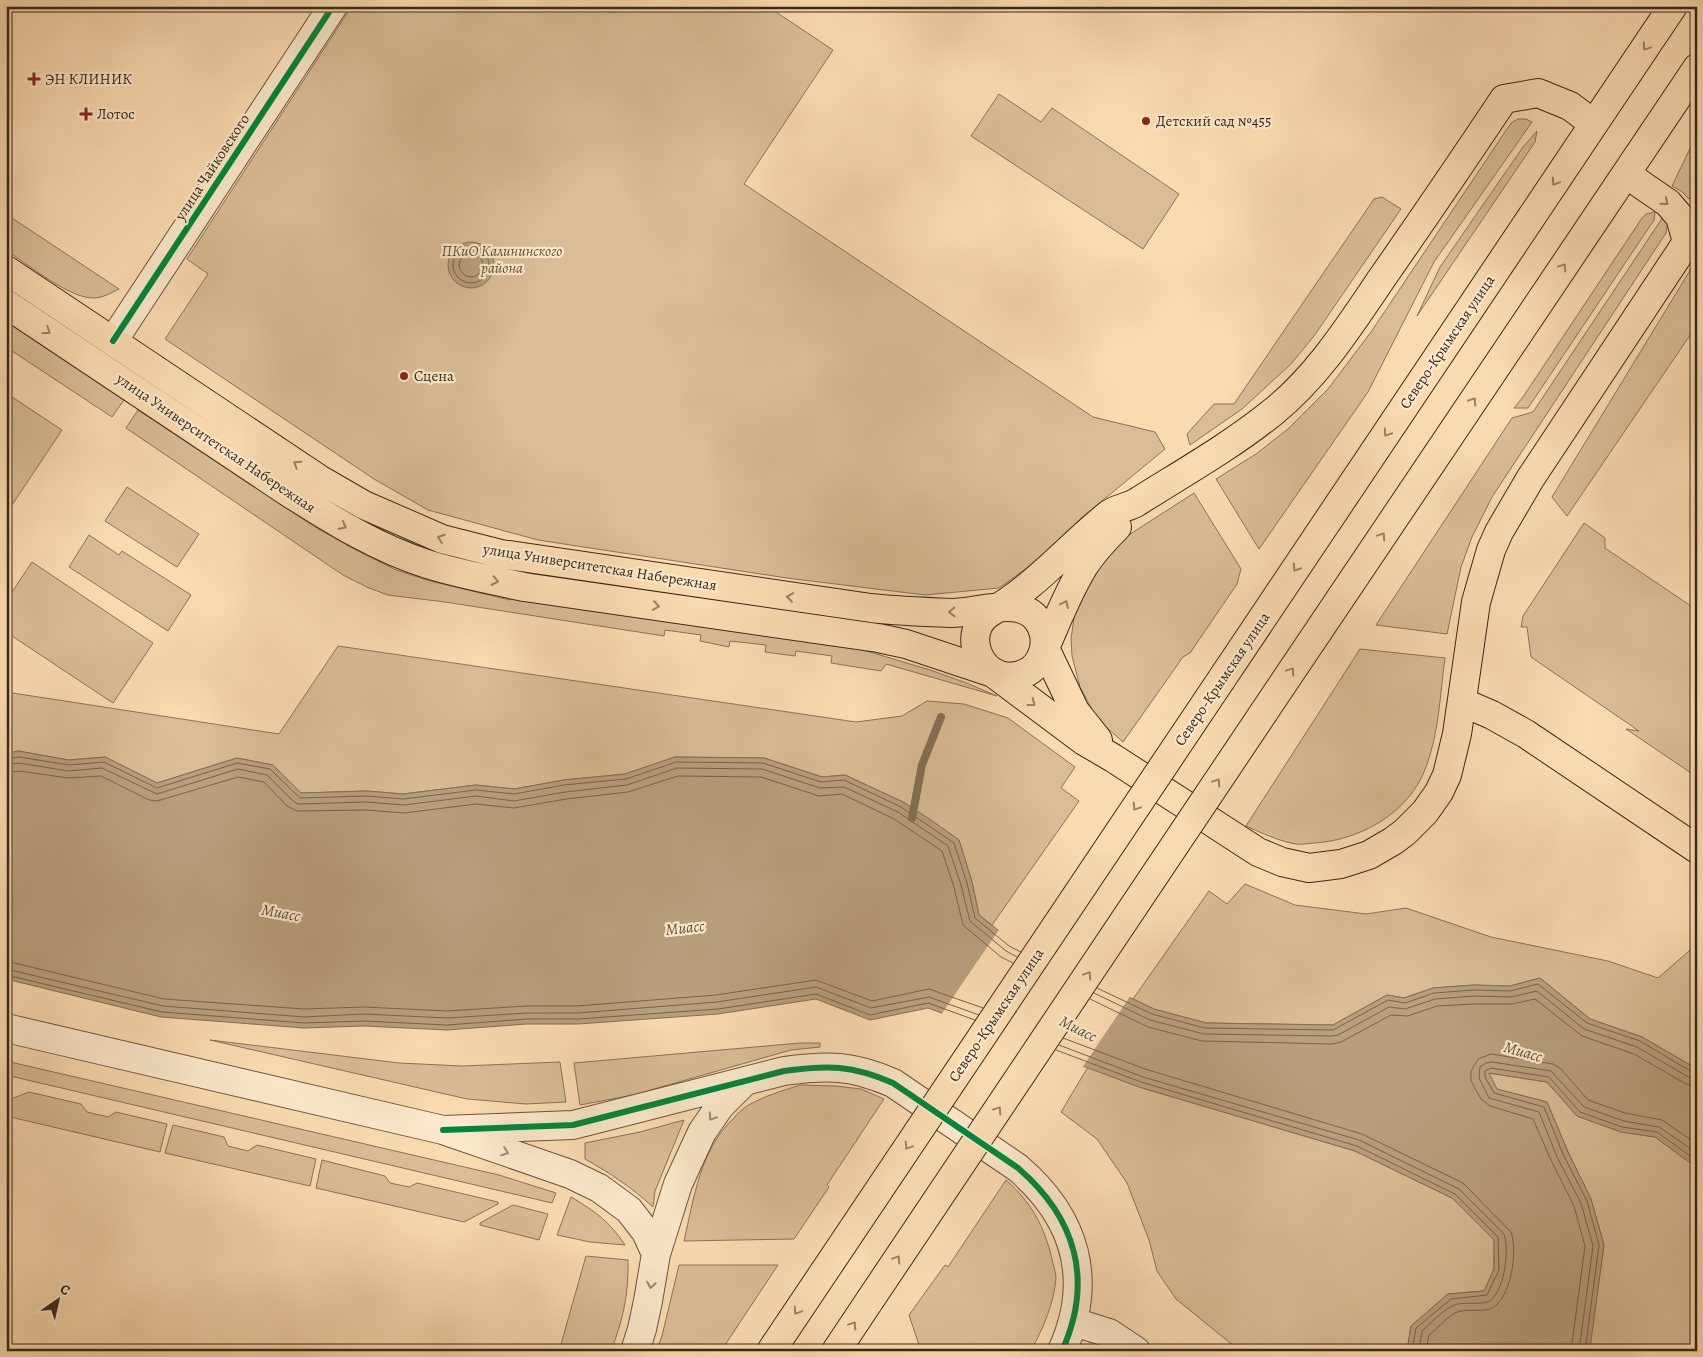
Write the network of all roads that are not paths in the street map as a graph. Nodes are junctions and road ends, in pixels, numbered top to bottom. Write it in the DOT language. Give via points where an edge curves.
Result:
graph roads {
  1 [pos="333,6"];
  2 [pos="1673,6"];
  3 [pos="1697,68"];
  4 [pos="1594,124"];
  5 [pos="1626,174"];
  6 [pos="1692,233"];
  7 [pos="6,270"];
  8 [pos="6,304"];
  9 [pos="113,341"];
  10 [pos="1132,505"];
  11 [pos="1000,607"];
  12 [pos="1045,648"];
  13 [pos="993,673"];
  14 [pos="1462,702"];
  15 [pos="1113,758"];
  16 [pos="1697,849"];
  17 [pos="6,1028"];
  18 [pos="745,1081"];
  19 [pos="443,1130"];
  20 [pos="656,1254"];
  21 [pos="1074,1322"];
  22 [pos="635,1351"];
  23 [pos="771,1351"];
  24 [pos="836,1351"];
  25 [pos="1062,1351"];
  26 [pos="1136,1351"];
  1 -- 9 [label="street, улица Чайковского"];
  2 -- 4 [label="main road, Северо-Крымская улица, one-way"];
  3 -- 5 [label="main road"];
  4 -- 10 [label="main road" via="1570,106 1538,92 1504,99 1344,333 1313,372 1274,412"];
  4 -- 23 [label="main road, Северо-Крымская улица, one-way, bridge"];
  5 -- 6 [label="main road, one-way" via="1668,203"];
  24 -- 5 [label="main road, one-way, bridge"];
  6 -- 14 [label="main road" via="1530,479 1499,532 1476,602"];
  7 -- 9 [label="main road, улица Университетская Набережная"];
  8 -- 13 [label="main road, улица Университетская Набережная, one-way" via="333,521 383,547 426,564 524,587 878,638"];
  11 -- 9 [label="main road, улица Университетская Набережная, one-way" via="956,613 902,612 556,563 501,554 442,539 364,505 320,479"];
  10 -- 11 [label="main road" via="1111,512 1027,589"];
  12 -- 10 [label="main road, one-way" via="1084,566"];
  11 -- 12 [label="main road" via="1012,606 1034,615 1045,636"];
  11 -- 13 [label="main road" via="979,624 974,638 982,664"];
  12 -- 13 [label="main road" via="1038,663 1025,674 1015,677"];
  12 -- 15 [label="main road" via="1075,711"];
  13 -- 15 [label="main road, one-way" via="1084,741"];
  14 -- 15 [label="main road" via="1452,759 1433,802 1416,822 1392,841 1369,855 1341,864 1309,868 1258,852"];
  14 -- 16 [label="main road" via="1526,734"];
  17 -- 19 [label="street"];
  18 -- 19 [label="street" via="573,1125"];
  18 -- 20 [label="street, one-way" via="720,1106 702,1132 678,1184"];
  18 -- 21 [label="street" via="818,1066 871,1073 893,1082 1018,1168 1048,1197 1067,1231 1076,1261 1078,1295"];
  19 -- 20 [label="street, one-way" via="570,1174 599,1188 629,1210 646,1232"];
  20 -- 22 [label="street, one-way"];
  21 -- 25 [label="street"];
  21 -- 26 [label="street" via="1109,1332"];
}
